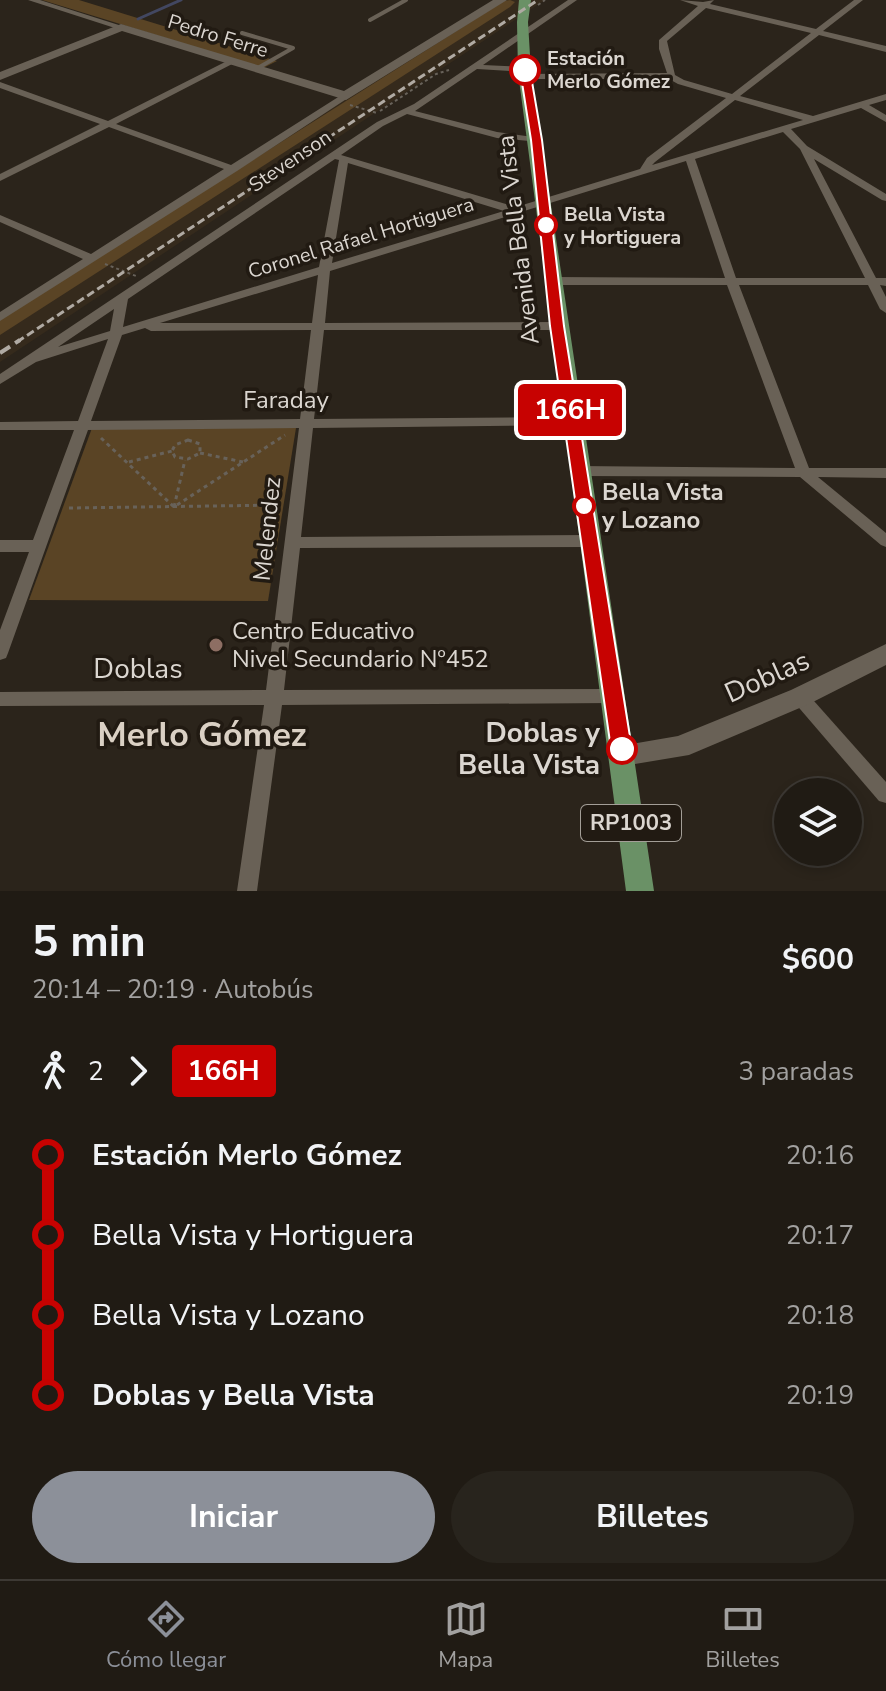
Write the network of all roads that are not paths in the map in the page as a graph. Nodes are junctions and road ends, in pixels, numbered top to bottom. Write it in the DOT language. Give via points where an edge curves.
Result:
graph roads {
  1 [pos="32,0"];
  2 [pos="406,0"];
  3 [pos="501,0"];
  4 [pos="573,0"];
  5 [pos="684,0"];
  6 [pos="859,0"];
  7 [pos="707,2"];
  8 [pos="524,5"];
  9 [pos="370,20"];
  10 [pos="121,27"];
  11 [pos="816,32"];
  12 [pos="242,33"];
  13 [pos="521,38"];
  14 [pos="886,49"];
  15 [pos="232,62"];
  16 [pos="477,67"];
  17 [pos="256,69"];
  18 [pos="526,73"];
  19 [pos="0,76"];
  20 [pos="671,76"];
  21 [pos="0,85"];
  22 [pos="732,96"];
  23 [pos="886,97"];
  24 [pos="342,98"];
  25 [pos="861,104"];
  26 [pos="401,113"];
  27 [pos="886,119"];
  28 [pos="811,120"];
  29 [pos="107,124"];
  30 [pos="785,128"];
  31 [pos="537,140"];
  32 [pos="804,148"];
  33 [pos="339,157"];
  34 [pos="690,158"];
  35 [pos="233,169"];
  36 [pos="643,172"];
  37 [pos="0,178"];
  38 [pos="886,198"];
  39 [pos="544,201"];
  40 [pos="514,210"];
  41 [pos="0,218"];
  42 [pos="91,258"];
  43 [pos="325,268"];
  44 [pos="552,281"];
  45 [pos="732,282"];
  46 [pos="872,282"];
  47 [pos="886,282"];
  48 [pos="122,297"];
  49 [pos="886,309"];
  50 [pos="0,317"];
  51 [pos="557,326"];
  52 [pos="139,327"];
  53 [pos="317,328"];
  54 [pos="116,334"];
  55 [pos="31,359"];
  56 [pos="0,380"];
  57 [pos="571,421"];
  58 [pos="306,422"];
  59 [pos="82,423"];
  60 [pos="0,426"];
  61 [pos="578,471"];
  62 [pos="886,473"];
  63 [pos="806,475"];
  64 [pos="589,541"];
  65 [pos="886,541"];
  66 [pos="292,543"];
  67 [pos="0,546"];
  68 [pos="39,546"];
  69 [pos="0,653"];
  70 [pos="886,654"];
  71 [pos="612,696"];
  72 [pos="800,697"];
  73 [pos="0,699"];
  74 [pos="274,699"];
  75 [pos="623,755"];
  76 [pos="886,795"];
  77 [pos="247,891"];
  78 [pos="640,891"];
  1 -- 10 [label="street, Pedro Ferre"];
  2 -- 9 [label="lane"];
  3 -- 24 [label="street, Stevenson"];
  4 -- 13 [label="street, Stevenson"];
  5 -- 7 [label="street"];
  6 -- 11 [label="street"];
  7 -- 11 [label="street"];
  7 -- 20 [label="street" via="663,40"];
  8 -- 13 [label="main road, Avenida Bella Vista / RP1003"];
  10 -- 15 [label="street, Pedro Ferre"];
  10 -- 19 [label="street"];
  11 -- 14 [label="street"];
  11 -- 22 [label="street"];
  12 -- 17 [label="lane" via="293,48"];
  13 -- 16 [label="street, Stevenson"];
  13 -- 18 [label="main road, Avenida Bella Vista / RP1003"];
  15 -- 17 [label="street, Pedro Ferre"];
  15 -- 29 [label="street"];
  16 -- 18 [label="street"];
  16 -- 26 [label="street, Stevenson"];
  17 -- 24 [label="street, Pedro Ferre"];
  18 -- 20 [label="street"];
  18 -- 31 [label="main road, Avenida Bella Vista / RP1003"];
  20 -- 22 [label="street"];
  21 -- 29 [label="street"];
  22 -- 28 [label="street"];
  22 -- 36 [label="street"];
  23 -- 25 [label="street, Coronel Rafael Hortiguera"];
  24 -- 35 [label="street, Stevenson"];
  25 -- 27 [label="street"];
  25 -- 28 [label="street, Coronel Rafael Hortiguera"];
  26 -- 31 [label="street"];
  26 -- 33 [label="street, Stevenson"];
  28 -- 30 [label="street, Coronel Rafael Hortiguera"];
  29 -- 35 [label="street"];
  29 -- 37 [label="street"];
  30 -- 32 [label="street"];
  30 -- 34 [label="street, Coronel Rafael Hortiguera"];
  31 -- 39 [label="main road, Avenida Bella Vista / RP1003"];
  32 -- 38 [label="street"];
  32 -- 46 [label="street"];
  33 -- 40 [label="street"];
  33 -- 43 [label="street, Melendez"];
  33 -- 48 [label="street, Stevenson"];
  34 -- 36 [label="street, Coronel Rafael Hortiguera"];
  34 -- 45 [label="street"];
  35 -- 42 [label="street, Stevenson"];
  36 -- 39 [label="street, Coronel Rafael Hortiguera"];
  39 -- 40 [label="street, Coronel Rafael Hortiguera"];
  39 -- 44 [label="main road, Avenida Bella Vista / RP1003"];
  40 -- 43 [label="street, Coronel Rafael Hortiguera"];
  41 -- 42 [label="street"];
  42 -- 50 [label="street, Stevenson"];
  43 -- 52 [label="street, Coronel Rafael Hortiguera"];
  43 -- 53 [label="street, Melendez"];
  44 -- 45 [label="street"];
  44 -- 51 [label="main road, Avenida Bella Vista / RP1003"];
  45 -- 46 [label="street"];
  45 -- 63 [label="street"];
  46 -- 47 [label="street"];
  46 -- 49 [label="street"];
  48 -- 54 [label="street"];
  48 -- 55 [label="street, Stevenson"];
  51 -- 53 [label="street"];
  51 -- 57 [label="main road, Avenida Bella Vista / RP1003"];
  52 -- 53 [label="street"];
  52 -- 54 [label="street, Coronel Rafael Hortiguera"];
  53 -- 58 [label="street, Melendez"];
  54 -- 55 [label="street, Coronel Rafael Hortiguera"];
  54 -- 59 [label="street"];
  55 -- 56 [label="street, Stevenson"];
  57 -- 58 [label="street, Faraday"];
  57 -- 61 [label="main road, Avenida Bella Vista / RP1003"];
  58 -- 59 [label="street, Faraday"];
  58 -- 66 [label="street, Melendez"];
  59 -- 60 [label="street, Faraday"];
  59 -- 68 [label="street"];
  61 -- 63 [label="street"];
  61 -- 64 [label="main road, Avenida Bella Vista / RP1003"];
  62 -- 63 [label="street"];
  63 -- 65 [label="street"];
  64 -- 66 [label="street"];
  64 -- 71 [label="main road, Avenida Bella Vista / RP1003"];
  66 -- 74 [label="street, Melendez"];
  67 -- 68 [label="street"];
  68 -- 69 [label="street"];
  70 -- 72 [label="street, Doblas"];
  71 -- 74 [label="street, Doblas"];
  71 -- 75 [label="main road, Avenida Bella Vista / RP1003"];
  72 -- 75 [label="street, Doblas" via="680,747"];
  72 -- 76 [label="street"];
  73 -- 74 [label="street, Doblas"];
  74 -- 77 [label="street, Melendez"];
  75 -- 78 [label="main road, Avenida Bella Vista / RP1003"];
}
